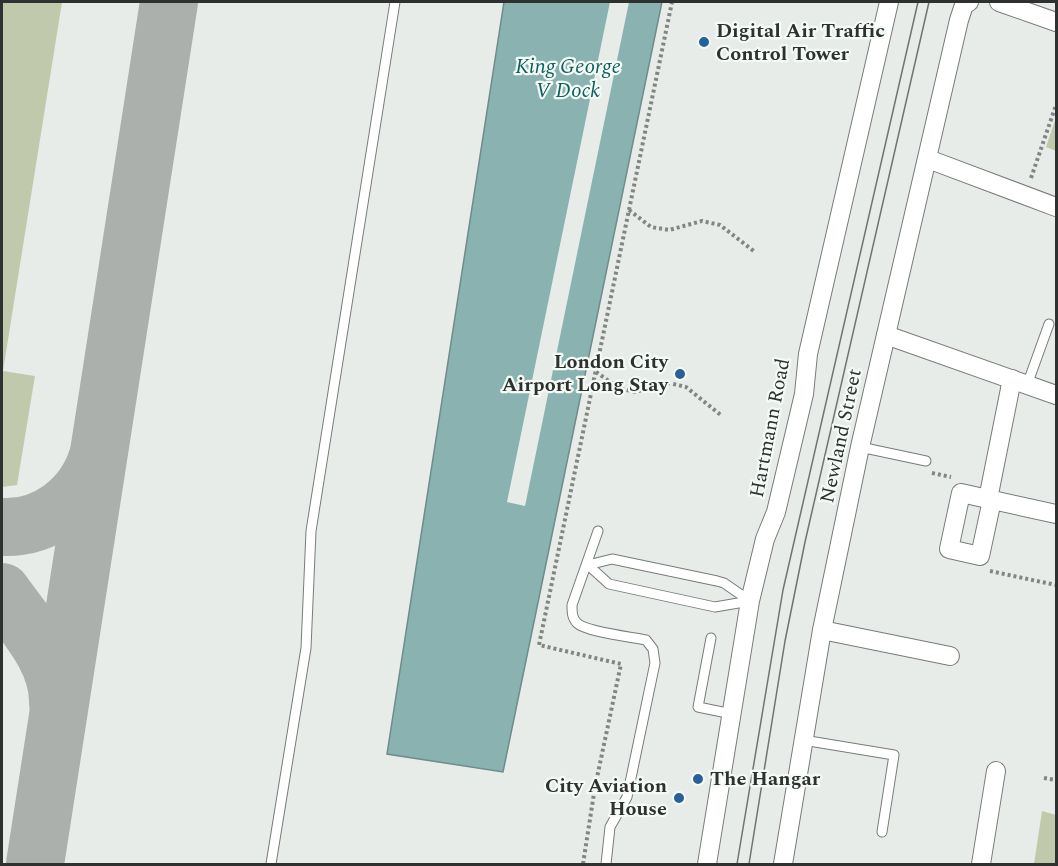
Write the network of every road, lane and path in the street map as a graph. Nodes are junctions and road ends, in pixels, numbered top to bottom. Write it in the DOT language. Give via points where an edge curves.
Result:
graph roads {
  1 [pos="395,2"];
  2 [pos="672,2"];
  3 [pos="889,2"];
  4 [pos="969,2"];
  5 [pos="999,2"];
  6 [pos="1040,8"];
  7 [pos="1056,22"];
  8 [pos="1056,105"];
  9 [pos="928,159"];
  10 [pos="1025,195"];
  11 [pos="1055,203"];
  12 [pos="629,210"];
  13 [pos="755,252"];
  14 [pos="1049,324"];
  15 [pos="886,335"];
  16 [pos="596,372"];
  17 [pos="1019,382"];
  18 [pos="1056,395"];
  19 [pos="722,416"];
  20 [pos="860,447"];
  21 [pos="926,461"];
  22 [pos="990,499"];
  23 [pos="1056,514"];
  24 [pos="598,531"];
  25 [pos="980,556"];
  26 [pos="588,565"];
  27 [pos="1056,585"];
  28 [pos="750,601"];
  29 [pos="822,630"];
  30 [pos="711,638"];
  31 [pos="950,656"];
  32 [pos="732,714"];
  33 [pos="804,740"];
  34 [pos="996,771"];
  35 [pos="1044,778"];
  36 [pos="1056,780"];
  37 [pos="882,832"];
  38 [pos="271,864"];
  39 [pos="583,864"];
  40 [pos="606,864"];
  41 [pos="707,864"];
  42 [pos="783,864"];
  43 [pos="981,864"];
  1 -- 38 [label="lane" via="311,531 306,648"];
  2 -- 12 [label="path"];
  3 -- 28 [label="street, Hartmann Road" via="808,354 801,405"];
  4 -- 9 [label="street, Newland Street" via="959,20"];
  5 -- 6 [label="street"];
  6 -- 7 [label="street"];
  8 -- 10 [label="path"];
  9 -- 10 [label="street"];
  9 -- 15 [label="street, Newland Street"];
  10 -- 11 [label="street"];
  12 -- 13 [label="path" via="651,227 669,230 702,221 720,225"];
  12 -- 16 [label="path"];
  14 -- 17 [label="lane"];
  15 -- 17 [label="street"];
  15 -- 20 [label="street, Newland Street"];
  16 -- 19 [label="path" via="619,388 635,392 669,383 686,387"];
  16 -- 39 [label="path" via="539,645 621,664"];
  17 -- 18 [label="street"];
  17 -- 22 [label="street"];
  20 -- 21 [label="lane"];
  20 -- 29 [label="street, Newland Street"];
  22 -- 23 [label="street"];
  22 -- 25 [label="street"];
  22 -- 25 [label="street" via="961,493 949,549"];
  24 -- 26 [label="lane"];
  25 -- 27 [label="path" via="987,570"];
  26 -- 28 [label="lane" via="612,559 717,581"];
  26 -- 28 [label="lane" via="609,584 715,607"];
  26 -- 40 [label="lane" via="572,605 572,616 578,624 646,640 653,649 655,663 627,797 610,827"];
  28 -- 32 [label="street, Hartmann Road"];
  29 -- 31 [label="street"];
  29 -- 33 [label="street, Newland Street"];
  30 -- 32 [label="lane" via="698,707"];
  32 -- 41 [label="street, Hartmann Road"];
  33 -- 37 [label="lane" via="894,754"];
  33 -- 42 [label="street, Newland Street"];
  34 -- 43 [label="street"];
  35 -- 36 [label="path"];
}
